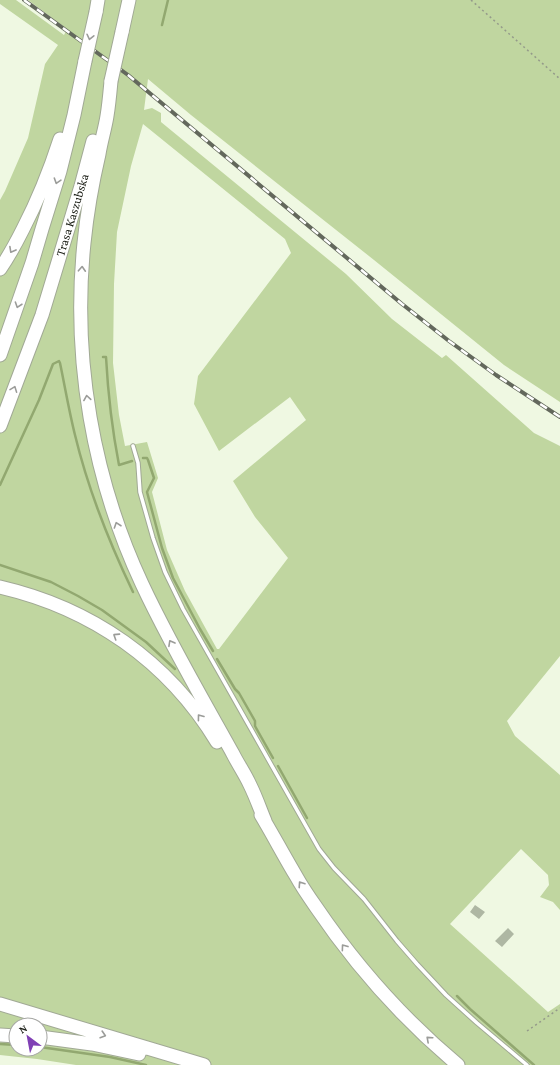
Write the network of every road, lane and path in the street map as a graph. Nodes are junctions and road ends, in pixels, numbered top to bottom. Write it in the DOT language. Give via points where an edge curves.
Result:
graph roads {
  1 [pos="129,0"];
  2 [pos="471,0"];
  3 [pos="97,6"];
  4 [pos="84,61"];
  5 [pos="560,79"];
  6 [pos="111,81"];
  7 [pos="0,269"];
  8 [pos="0,355"];
  9 [pos="0,426"];
  10 [pos="133,446"];
  11 [pos="0,588"];
  12 [pos="265,821"];
  13 [pos="0,1004"];
  14 [pos="560,1008"];
  15 [pos="527,1031"];
  16 [pos="48,1038"];
  17 [pos="180,1065"];
  18 [pos="204,1065"];
  19 [pos="458,1065"];
  20 [pos="526,1065"];
  1 -- 6 [label="highway, Trasa Kaszubska, bridge"];
  2 -- 5 [label="path"];
  3 -- 4 [label="highway, Trasa Kaszubska, one-way, bridge"];
  4 -- 7 [label="highway, one-way" via="54,158 36,203"];
  4 -- 8 [label="highway, Trasa Kaszubska, one-way" via="60,171"];
  9 -- 6 [label="highway, Trasa Kaszubska, one-way" via="42,315"];
  12 -- 6 [label="highway, one-way" via="250,786 141,584 115,518 95,444 83,365 81,285 88,206 107,115"];
  10 -- 20 [label="lane" via="138,463 140,492 165,572 319,849 446,995"];
  12 -- 11 [label="highway, one-way" via="205,723 169,679 146,658 116,636 80,615 48,601"];
  19 -- 12 [label="highway, one-way" via="403,1015 350,954 296,877"];
  13 -- 18 [label="highway, one-way"];
  14 -- 15 [label="path"];
  16 -- 17 [label="highway" via="92,1044"];
}
